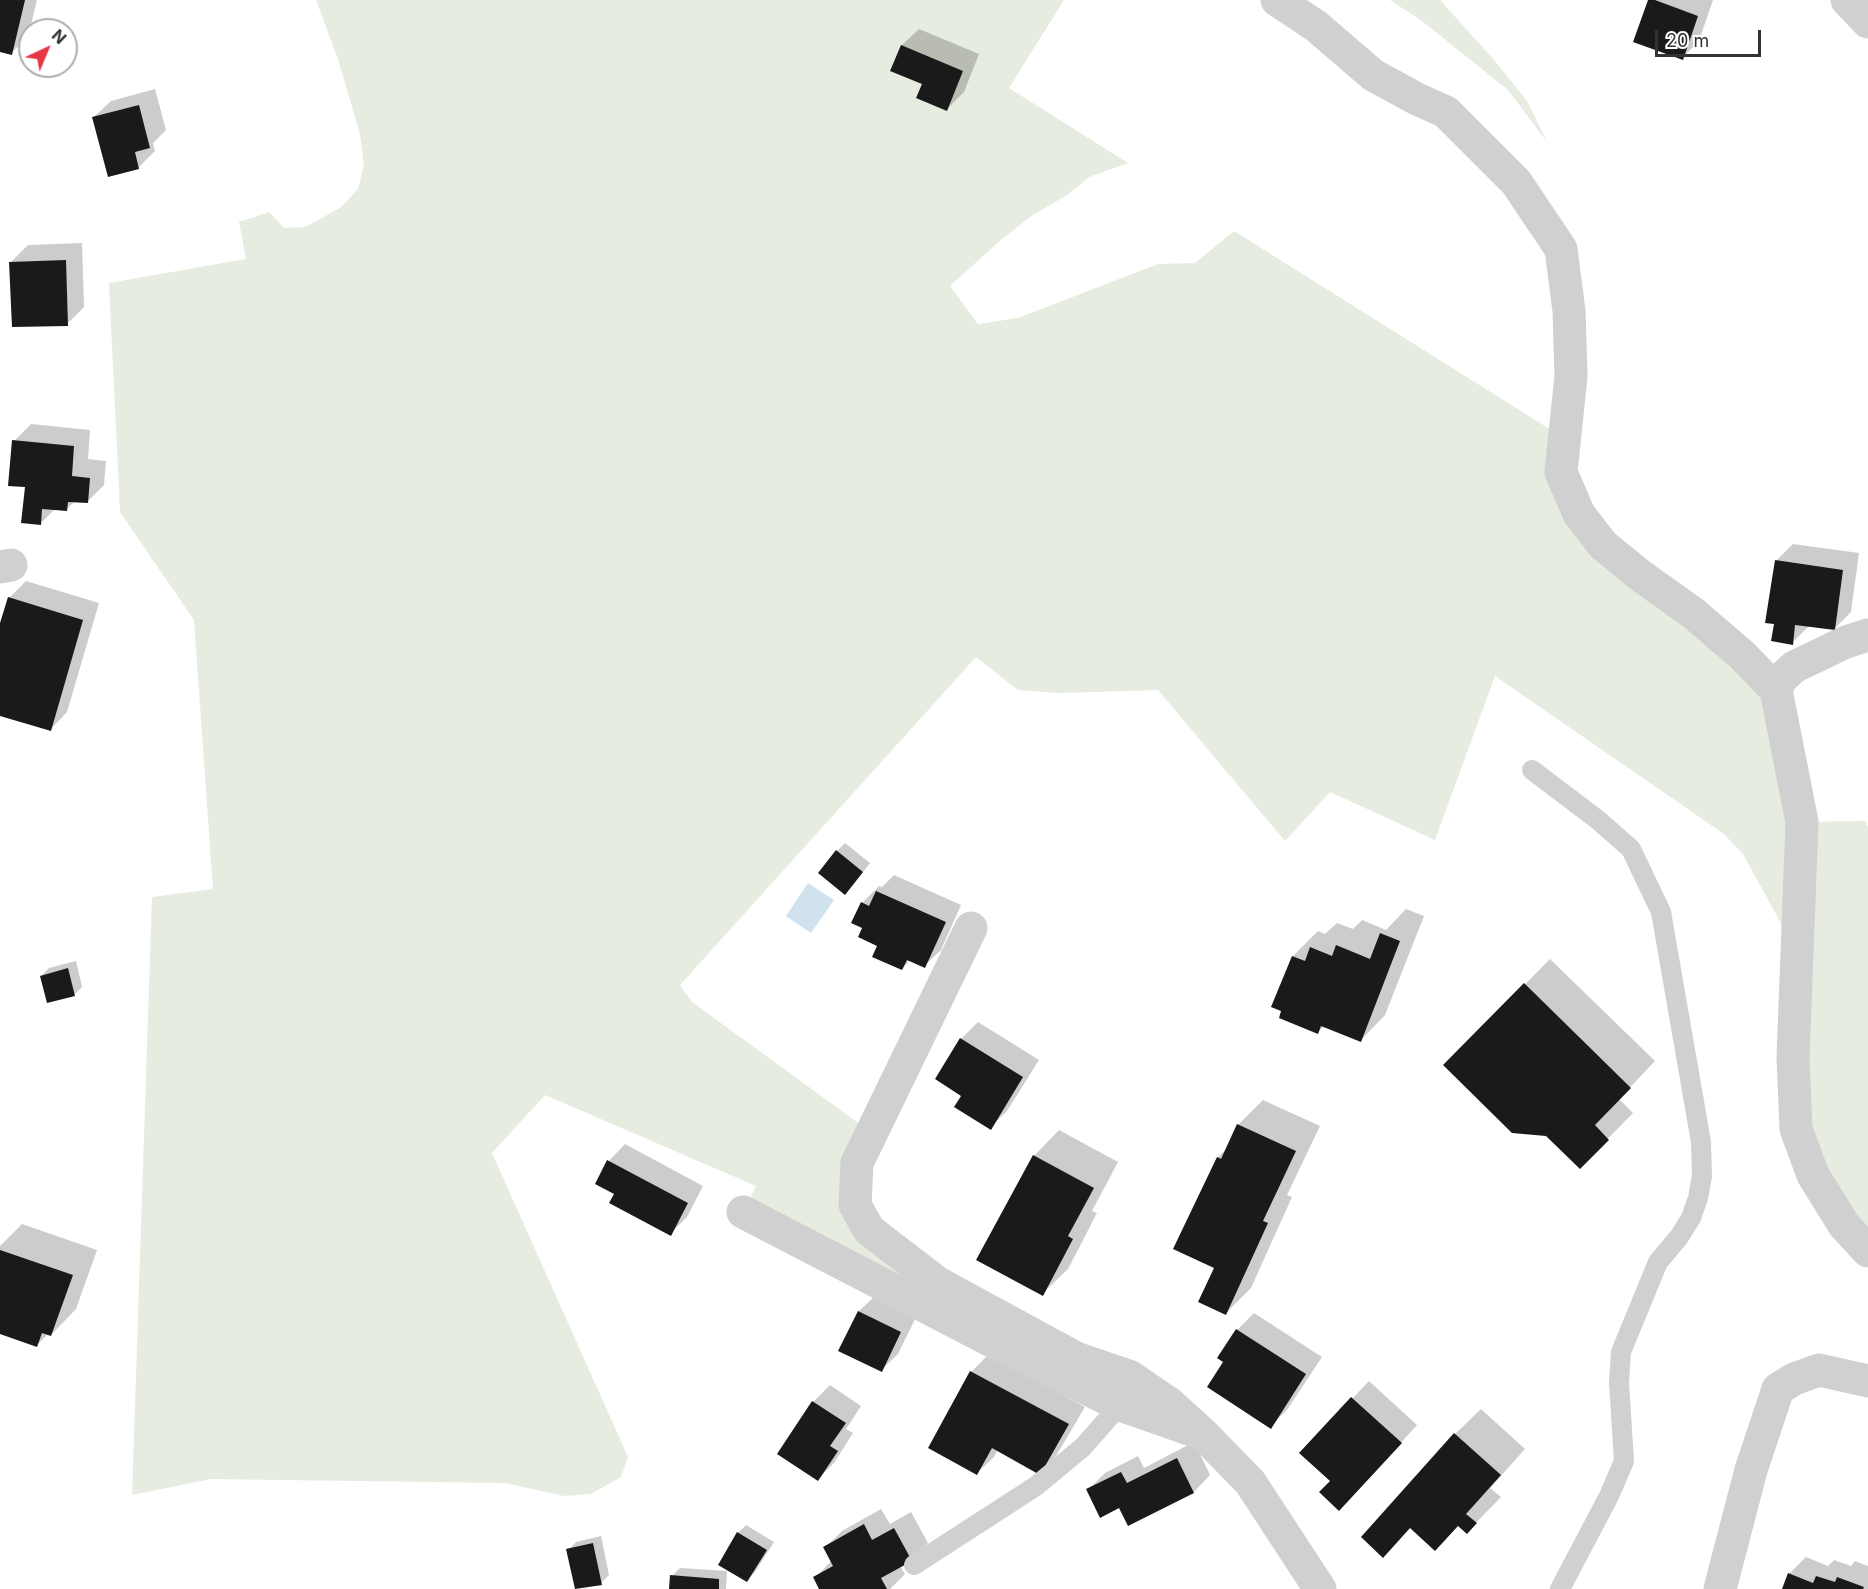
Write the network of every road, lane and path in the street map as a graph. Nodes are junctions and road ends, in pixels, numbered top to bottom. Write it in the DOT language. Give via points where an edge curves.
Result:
graph roads {
  1 [pos="1277,0"];
  2 [pos="1847,0"];
  3 [pos="1868,21"];
  4 [pos="1868,635"];
  5 [pos="1776,690"];
  6 [pos="1532,770"];
  7 [pos="971,928"];
  8 [pos="743,1212"];
  9 [pos="1868,1251"];
  10 [pos="1868,1381"];
  11 [pos="1120,1405"];
  12 [pos="1203,1434"];
  13 [pos="914,1564"];
  14 [pos="1320,1589"];
  15 [pos="1560,1589"];
  16 [pos="1720,1589"];
  1 -- 5 [label="street" via="1316,26 1373,75 1446,112 1516,182 1561,249 1569,311 1571,376 1561,472 1579,514 1603,544 1701,620"];
  2 -- 3 [label="street"];
  4 -- 5 [label="street" via="1794,668 1781,679"];
  5 -- 9 [label="street" via="1802,822 1793,1057 1796,1130 1813,1175 1844,1225"];
  6 -- 15 [label="lane" via="1631,849 1660,912 1701,1142 1702,1176 1691,1218 1658,1262 1621,1352 1624,1461"];
  7 -- 12 [label="street" via="857,1163 855,1205 869,1230 938,1284 1076,1358 1129,1376 1170,1404"];
  8 -- 11 [label="street"];
  10 -- 16 [label="street" via="1819,1370 1778,1389 1751,1470"];
  11 -- 12 [label="street"];
  11 -- 13 [label="lane" via="1083,1447 1036,1486"];
  12 -- 14 [label="street" via="1250,1482"];
}
